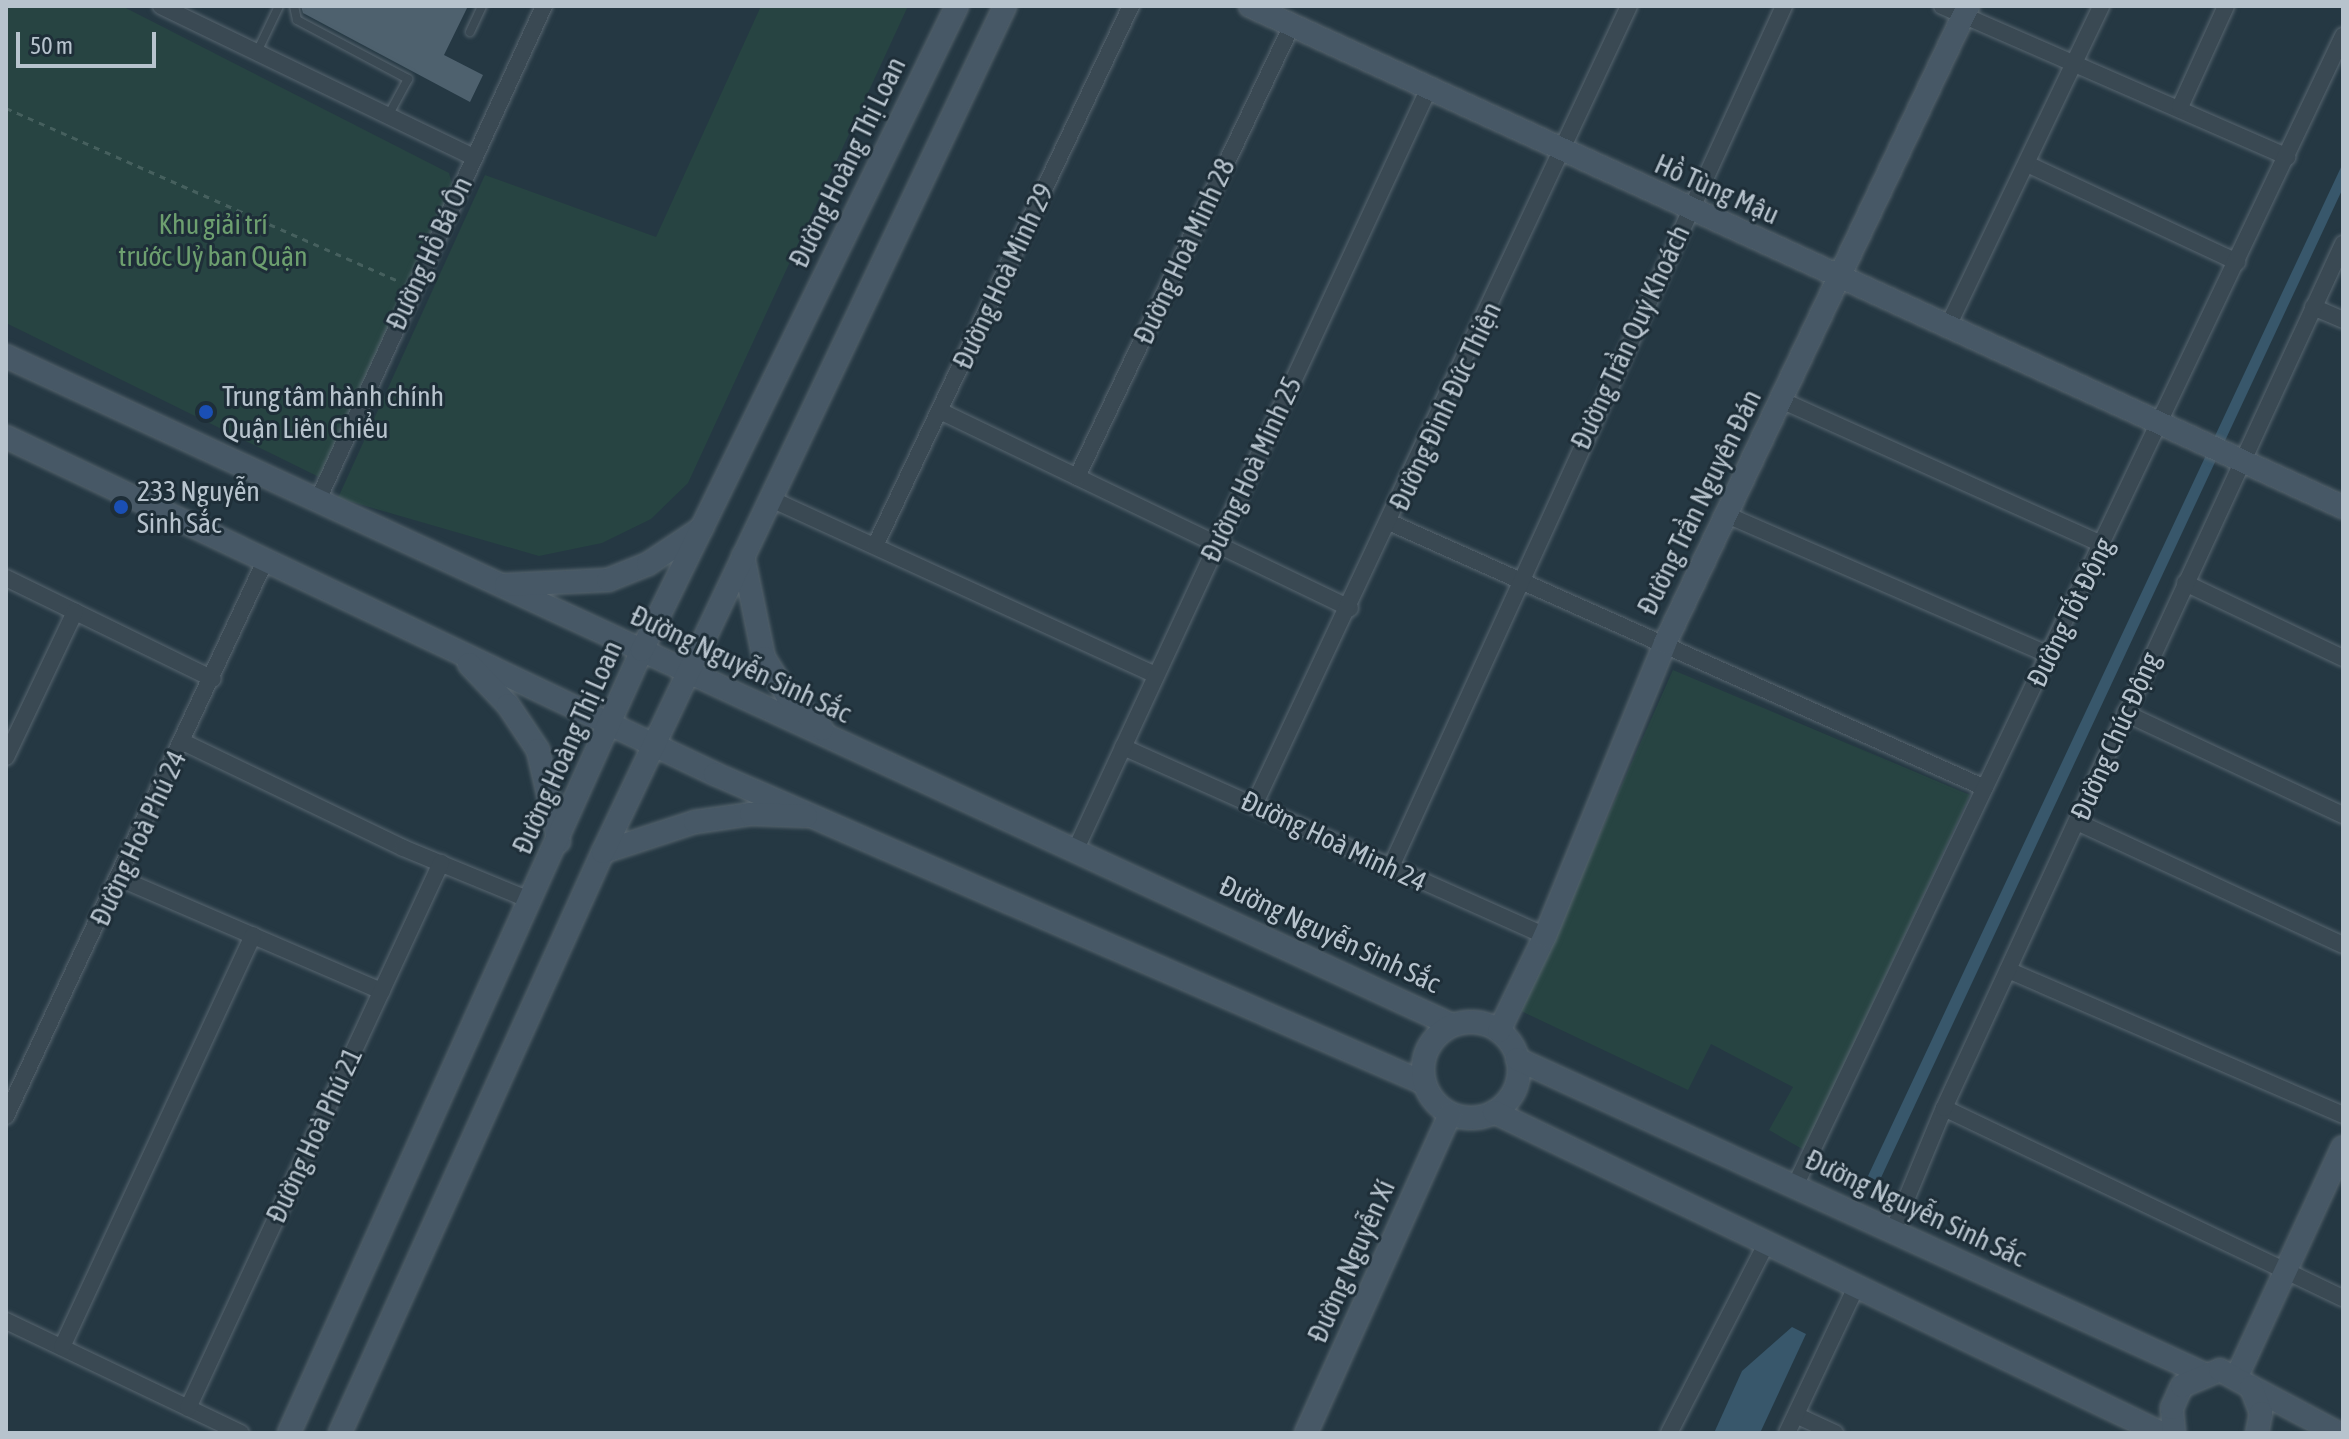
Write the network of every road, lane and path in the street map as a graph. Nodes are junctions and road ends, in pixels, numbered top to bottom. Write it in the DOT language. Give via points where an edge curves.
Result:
graph roads {
  1 [pos="161,6"];
  2 [pos="279,6"];
  3 [pos="294,6"];
  4 [pos="482,6"];
  5 [pos="544,6"];
  6 [pos="957,6"];
  7 [pos="1005,6"];
  8 [pos="1131,6"];
  9 [pos="1250,6"];
  10 [pos="1629,6"];
  11 [pos="1784,6"];
  12 [pos="1942,6"];
  13 [pos="2101,6"];
  14 [pos="2226,6"];
  15 [pos="1966,10"];
  16 [pos="1292,25"];
  17 [pos="470,32"];
  18 [pos="2343,36"];
  19 [pos="257,52"];
  20 [pos="2077,60"];
  21 [pos="1429,88"];
  22 [pos="2180,107"];
  23 [pos="6,108"];
  24 [pos="388,116"];
  25 [pos="1562,152"];
  26 [pos="473,157"];
  27 [pos="2287,157"];
  28 [pos="2027,164"];
  29 [pos="1689,209"];
  30 [pos="2343,244"];
  31 [pos="2237,262"];
  32 [pos="1840,278"];
  33 [pos="413,287"];
  34 [pos="2313,307"];
  35 [pos="2343,320"];
  36 [pos="1948,326"];
  37 [pos="6,356"];
  38 [pos="1781,400"];
  39 [pos="940,411"];
  40 [pos="2164,425"];
  41 [pos="6,437"];
  42 [pos="2236,459"];
  43 [pos="1077,477"];
  44 [pos="769,498"];
  45 [pos="317,502"];
  46 [pos="2343,507"];
  47 [pos="1727,515"];
  48 [pos="1391,523"];
  49 [pos="703,528"];
  50 [pos="2102,544"];
  51 [pos="1216,545"];
  52 [pos="875,546"];
  53 [pos="743,556"];
  54 [pos="266,559"];
  55 [pos="6,578"];
  56 [pos="1517,580"];
  57 [pos="2185,583"];
  58 [pos="500,585"];
  59 [pos="1350,608"];
  60 [pos="75,612"];
  61 [pos="1665,643"];
  62 [pos="642,650"];
  63 [pos="457,651"];
  64 [pos="2049,655"];
  65 [pos="2343,658"];
  66 [pos="689,672"];
  67 [pos="1155,675"];
  68 [pos="213,679"];
  69 [pos="2125,713"];
  70 [pos="609,725"];
  71 [pos="183,742"];
  72 [pos="838,743"];
  73 [pos="654,746"];
  74 [pos="1123,747"];
  75 [pos="6,757"];
  76 [pos="1985,788"];
  77 [pos="1255,803"];
  78 [pos="2343,815"];
  79 [pos="823,817"];
  80 [pos="2077,822"];
  81 [pos="559,842"];
  82 [pos="1075,851"];
  83 [pos="603,852"];
  84 [pos="441,863"];
  85 [pos="1390,869"];
  86 [pos="119,878"];
  87 [pos="532,901"];
  88 [pos="253,935"];
  89 [pos="1545,936"];
  90 [pos="2343,945"];
  91 [pos="2008,970"];
  92 [pos="382,991"];
  93 [pos="1452,1025"];
  94 [pos="1499,1031"];
  95 [pos="1517,1059"];
  96 [pos="1424,1083"];
  97 [pos="1944,1108"];
  98 [pos="1494,1112"];
  99 [pos="1450,1114"];
  100 [pos="2343,1115"];
  101 [pos="6,1116"];
  102 [pos="2343,1147"];
  103 [pos="1795,1186"];
  104 [pos="1893,1231"];
  105 [pos="1767,1242"];
  106 [pos="2284,1270"];
  107 [pos="1857,1285"];
  108 [pos="2343,1298"];
  109 [pos="6,1321"];
  110 [pos="62,1347"];
  111 [pos="2202,1373"];
  112 [pos="2244,1382"];
  113 [pos="188,1408"];
  114 [pos="1796,1415"];
  115 [pos="241,1433"];
  116 [pos="289,1433"];
  117 [pos="340,1433"];
  118 [pos="1306,1433"];
  119 [pos="1669,1433"];
  120 [pos="1787,1433"];
  121 [pos="1835,1433"];
  122 [pos="2161,1433"];
  123 [pos="2174,1433"];
  124 [pos="2257,1433"];
  125 [pos="2338,1433"];
  1 -- 19 [label="street"];
  2 -- 19 [label="lane"];
  3 -- 24 [label="lane" via="297,20 408,79"];
  4 -- 17 [label="lane"];
  5 -- 26 [label="street, Đường Hồ Bá Ôn"];
  6 -- 49 [label="main road, Đường Hoàng Thị Loan"];
  7 -- 44 [label="main road"];
  8 -- 39 [label="street, Đường Hoà Minh 29"];
  9 -- 16 [label="main road, Hồ Tùng Mậu"];
  10 -- 25 [label="street, Đường Đinh Đức Thiện"];
  11 -- 29 [label="street, Đường Trần Quý Khoách"];
  12 -- 15 [label="street"];
  13 -- 20 [label="street"];
  14 -- 22 [label="street"];
  15 -- 20 [label="street"];
  15 -- 32 [label="main road, Đường Trần Nguyên Đán"];
  16 -- 21 [label="main road, Hồ Tùng Mậu"];
  16 -- 43 [label="street, Đường Hoà Minh 28"];
  18 -- 27 [label="street, Đường Tốt Động"];
  19 -- 24 [label="street"];
  20 -- 22 [label="street"];
  20 -- 28 [label="street"];
  21 -- 25 [label="main road, Hồ Tùng Mậu"];
  21 -- 51 [label="street, Đường Hoà Minh 25"];
  22 -- 27 [label="street"];
  23 -- 33 [label="path"];
  24 -- 26 [label="street"];
  25 -- 29 [label="main road, Hồ Tùng Mậu"];
  25 -- 48 [label="street, Đường Đinh Đức Thiện"];
  26 -- 33 [label="street, Đường Hồ Bá Ôn"];
  27 -- 31 [label="street, Đường Tốt Động"];
  28 -- 31 [label="street"];
  28 -- 36 [label="street"];
  29 -- 32 [label="main road, Hồ Tùng Mậu"];
  29 -- 56 [label="street, Đường Trần Quý Khoách"];
  30 -- 34 [label="street, Đường Chúc Động"];
  31 -- 40 [label="street, Đường Tốt Động"];
  32 -- 36 [label="main road, Hồ Tùng Mậu"];
  32 -- 38 [label="main road, Đường Trần Nguyên Đán"];
  33 -- 45 [label="street, Đường Hồ Bá Ôn"];
  34 -- 35 [label="street"];
  34 -- 42 [label="street, Đường Chúc Động"];
  36 -- 40 [label="main road, Hồ Tùng Mậu"];
  37 -- 45 [label="main road, Đường Nguyễn Sinh Sắc"];
  38 -- 47 [label="main road, Đường Trần Nguyên Đán"];
  38 -- 50 [label="street"];
  39 -- 43 [label="street"];
  39 -- 52 [label="street, Đường Hoà Minh 29"];
  40 -- 42 [label="main road, Hồ Tùng Mậu"];
  40 -- 50 [label="street, Đường Tốt Động"];
  41 -- 54 [label="main road"];
  42 -- 46 [label="main road, Hồ Tùng Mậu"];
  42 -- 57 [label="street, Đường Chúc Động"];
  43 -- 51 [label="street"];
  44 -- 52 [label="street"];
  44 -- 53 [label="main road"];
  45 -- 58 [label="main road, Đường Nguyễn Sinh Sắc"];
  47 -- 61 [label="main road, Đường Trần Nguyên Đán"];
  47 -- 64 [label="street"];
  48 -- 56 [label="street"];
  48 -- 59 [label="street, Đường Đinh Đức Thiện"];
  49 -- 58 [label="main road" via="648,564 608,580"];
  49 -- 62 [label="main road, Đường Hoàng Thị Loan"];
  50 -- 64 [label="street, Đường Tốt Động"];
  51 -- 59 [label="street"];
  51 -- 67 [label="street, Đường Hoà Minh 25"];
  52 -- 67 [label="street"];
  53 -- 66 [label="main road"];
  53 -- 72 [label="main road" via="764,658 787,695"];
  54 -- 63 [label="main road"];
  54 -- 68 [label="street, Đường Hoà Phú 24"];
  55 -- 60 [label="street"];
  56 -- 61 [label="street"];
  56 -- 85 [label="street, Đường Trần Quý Khoách"];
  57 -- 65 [label="street"];
  57 -- 69 [label="street, Đường Chúc Động"];
  58 -- 62 [label="main road, Đường Nguyễn Sinh Sắc"];
  59 -- 77 [label="street, Đường Đinh Đức Thiện"];
  60 -- 68 [label="street"];
  60 -- 75 [label="street"];
  61 -- 76 [label="street"];
  61 -- 89 [label="main road, Đường Trần Nguyên Đán"];
  62 -- 66 [label="main road, Đường Nguyễn Sinh Sắc"];
  62 -- 70 [label="main road, Đường Hoàng Thị Loan"];
  63 -- 70 [label="main road"];
  63 -- 81 [label="main road" via="508,705 538,750"];
  64 -- 76 [label="street, Đường Tốt Động"];
  66 -- 72 [label="main road, Đường Nguyễn Sinh Sắc"];
  66 -- 73 [label="main road"];
  67 -- 74 [label="street, Đường Hoà Minh 25"];
  68 -- 71 [label="street, Đường Hoà Phú 24"];
  69 -- 78 [label="street"];
  69 -- 80 [label="street, Đường Chúc Động"];
  70 -- 73 [label="main road"];
  70 -- 81 [label="main road, Đường Hoàng Thị Loan"];
  71 -- 84 [label="street"];
  71 -- 86 [label="street, Đường Hoà Phú 24"];
  72 -- 82 [label="main road, Đường Nguyễn Sinh Sắc"];
  73 -- 79 [label="main road"];
  73 -- 83 [label="main road"];
  74 -- 77 [label="street, Đường Hoà Minh 24"];
  74 -- 82 [label="street, Đường Hoà Minh 25"];
  76 -- 103 [label="street, Đường Tốt Động"];
  77 -- 85 [label="street, Đường Hoà Minh 24"];
  79 -- 83 [label="main road" via="751,814 695,822"];
  79 -- 96 [label="main road"];
  80 -- 90 [label="street"];
  80 -- 91 [label="street, Đường Chúc Động"];
  81 -- 87 [label="main road, Đường Hoàng Thị Loan"];
  82 -- 93 [label="main road, Đường Nguyễn Sinh Sắc"];
  83 -- 117 [label="main road"];
  84 -- 87 [label="street"];
  84 -- 92 [label="street, Đường Hoà Phú 21"];
  85 -- 89 [label="street, Đường Hoà Minh 24"];
  86 -- 88 [label="street"];
  86 -- 101 [label="street, Đường Hoà Phú 24"];
  87 -- 116 [label="main road, Đường Hoàng Thị Loan"];
  88 -- 92 [label="street"];
  88 -- 110 [label="street"];
  89 -- 94 [label="main road, Đường Trần Nguyên Đán"];
  91 -- 97 [label="street, Đường Chúc Động"];
  91 -- 100 [label="street"];
  92 -- 113 [label="street, Đường Hoà Phú 21"];
  93 -- 94 [label="main road" via="1468,1021"];
  93 -- 96 [label="main road" via="1424,1055"];
  94 -- 95 [label="main road"];
  95 -- 98 [label="main road" via="1512,1095"];
  95 -- 103 [label="main road, Đường Nguyễn Sinh Sắc"];
  96 -- 99 [label="main road"];
  97 -- 104 [label="street, Đường Chúc Động"];
  97 -- 106 [label="street"];
  98 -- 99 [label="main road" via="1473,1118"];
  98 -- 105 [label="main road"];
  99 -- 118 [label="main road, Đường Nguyễn Xí"];
  102 -- 106 [label="main road"];
  103 -- 104 [label="main road, Đường Nguyễn Sinh Sắc"];
  104 -- 111 [label="main road, Đường Nguyễn Sinh Sắc"];
  105 -- 107 [label="main road"];
  105 -- 119 [label="street"];
  106 -- 108 [label="street"];
  106 -- 112 [label="main road"];
  107 -- 114 [label="street"];
  107 -- 122 [label="main road"];
  109 -- 110 [label="street"];
  110 -- 113 [label="street"];
  111 -- 112 [label="main road, Đường Nguyễn Sinh Sắc"];
  111 -- 123 [label="main road" via="2175,1396"];
  112 -- 124 [label="main road" via="2261,1413"];
  112 -- 125 [label="main road"];
  113 -- 115 [label="street"];
  114 -- 120 [label="street"];
  114 -- 121 [label="street"];
}
